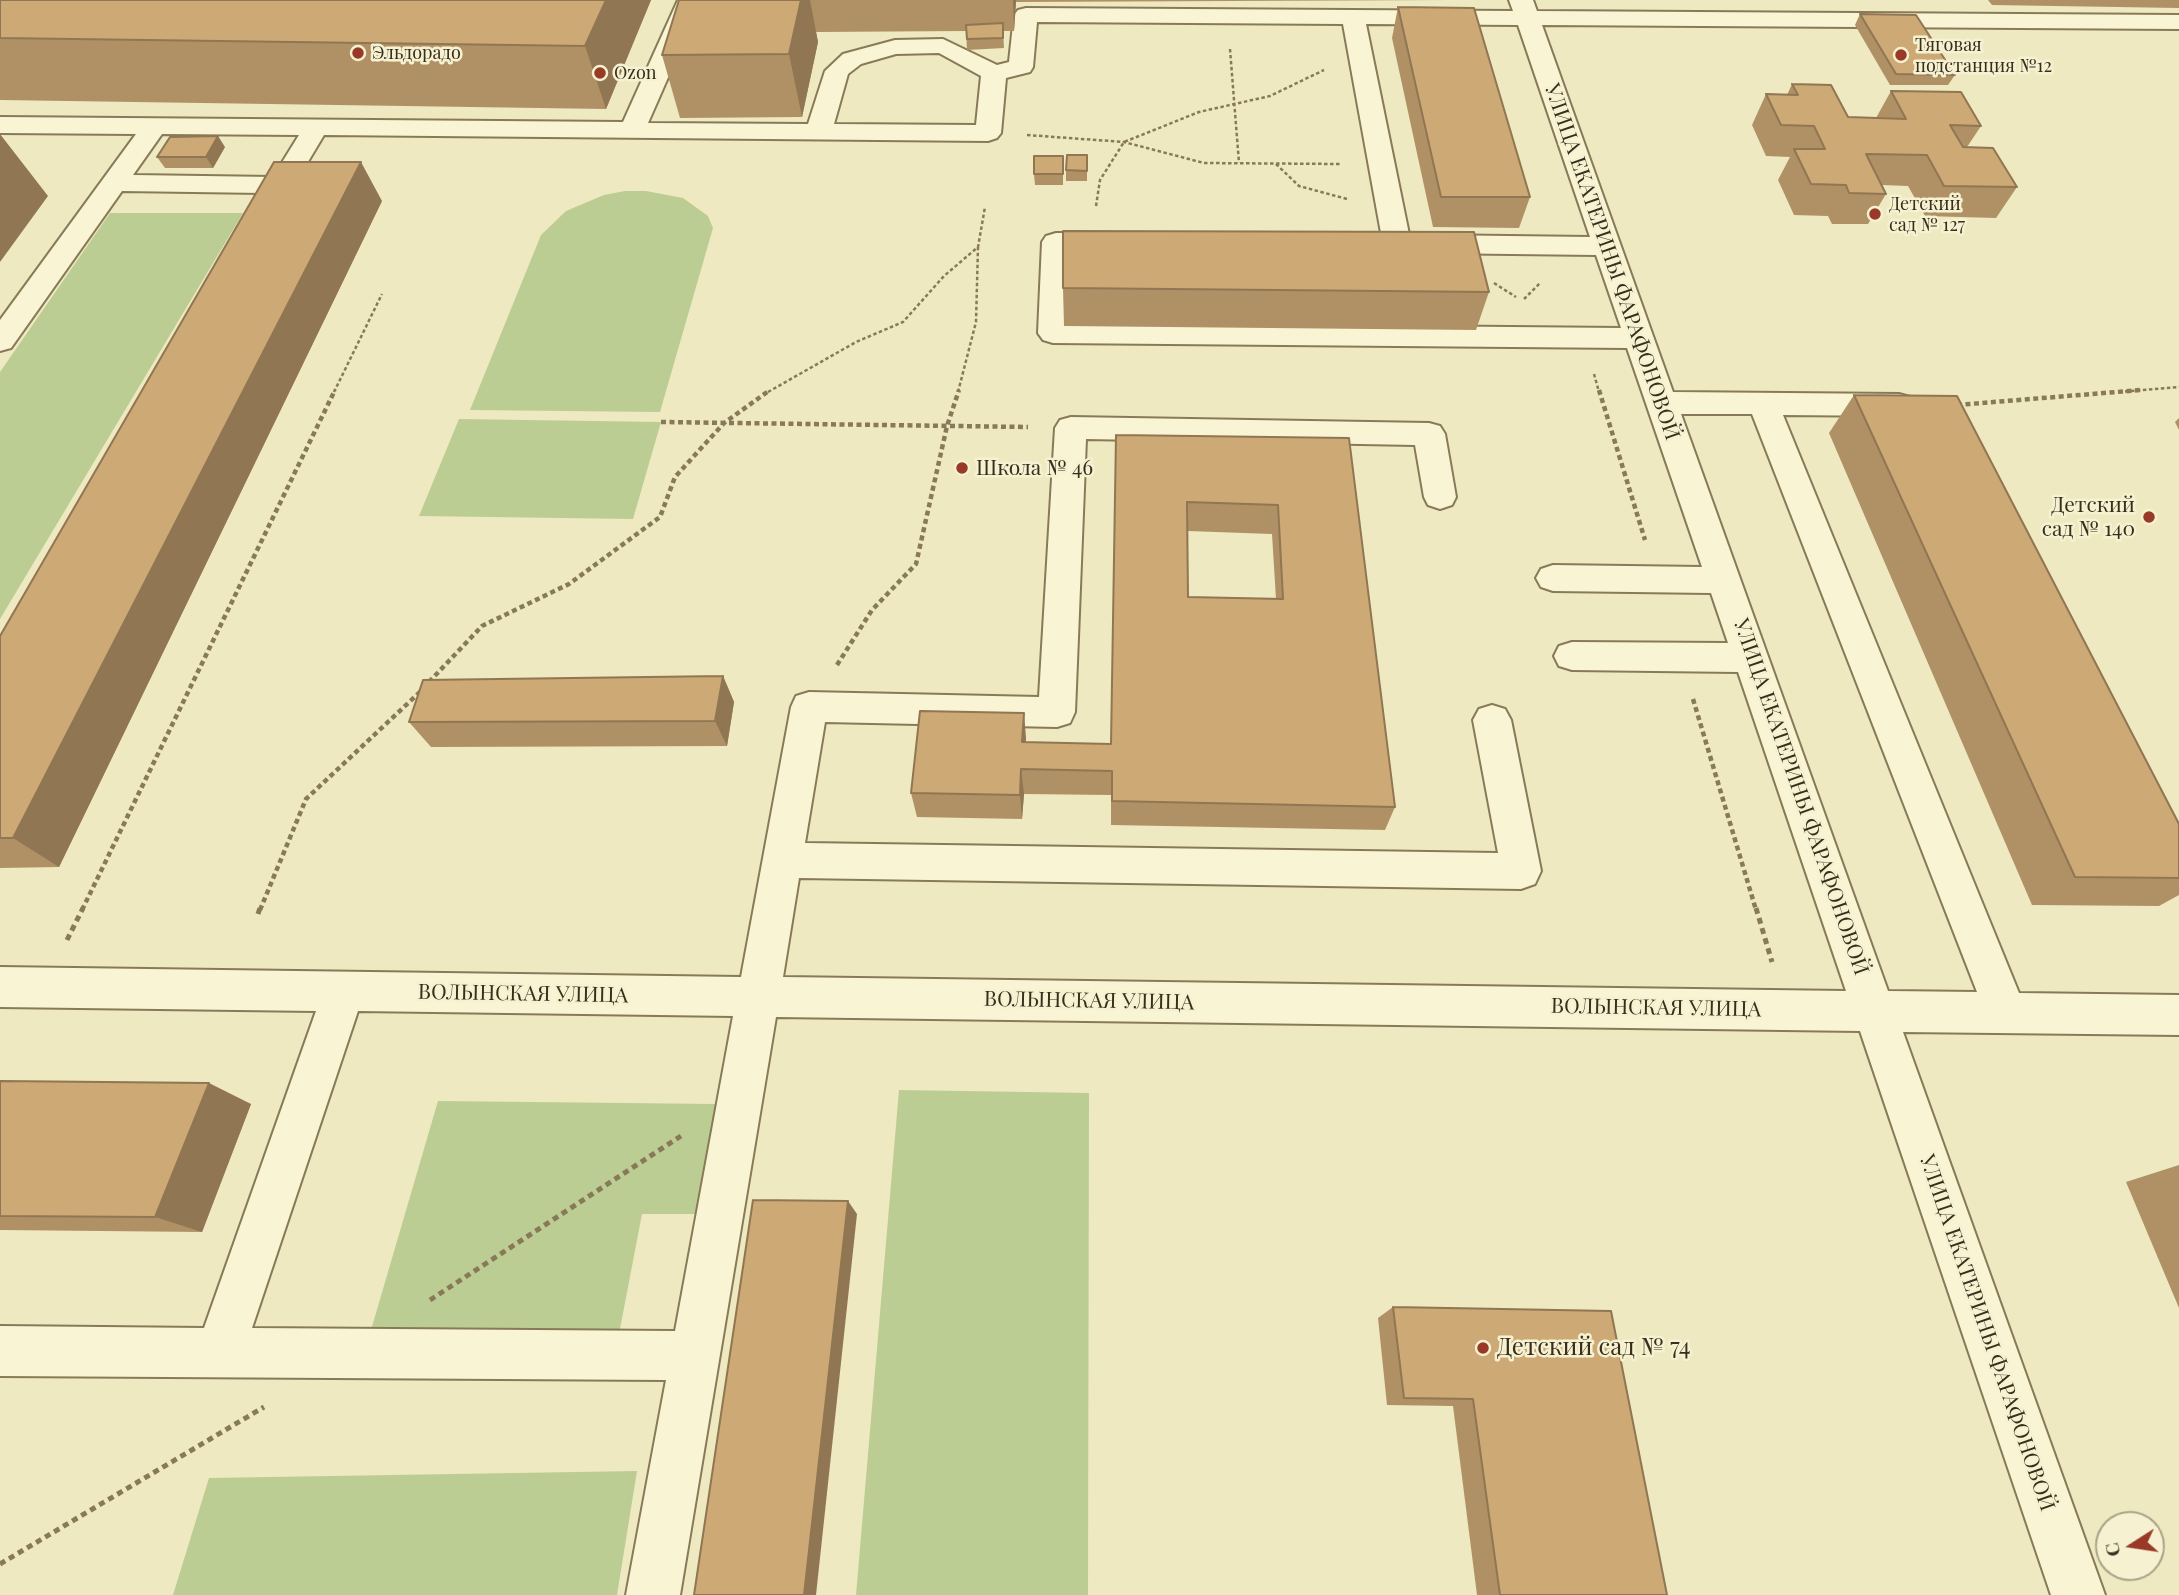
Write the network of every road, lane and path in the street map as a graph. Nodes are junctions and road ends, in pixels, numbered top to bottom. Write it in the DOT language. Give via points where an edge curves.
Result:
graph roads {
  1 [pos="690,0"];
  2 [pos="1973,0"];
  3 [pos="1524,9"];
  4 [pos="1227,16"];
  5 [pos="1353,17"];
  6 [pos="1988,21"];
  7 [pos="2179,22"];
  8 [pos="1360,52"];
  9 [pos="994,73"];
  10 [pos="1234,104"];
  11 [pos="0,125"];
  12 [pos="155,126"];
  13 [pos="316,128"];
  14 [pos="632,130"];
  15 [pos="820,131"];
  16 [pos="988,133"];
  17 [pos="1124,142"];
  18 [pos="1239,163"];
  19 [pos="1275,163"];
  20 [pos="1381,164"];
  21 [pos="114,183"];
  22 [pos="282,185"];
  23 [pos="1389,203"];
  24 [pos="985,207"];
  25 [pos="253,233"];
  26 [pos="1091,242"];
  27 [pos="1147,242"];
  28 [pos="1434,244"];
  29 [pos="1566,245"];
  30 [pos="1607,246"];
  31 [pos="978,247"];
  32 [pos="382,294"];
  33 [pos="1522,302"];
  34 [pos="1583,337"];
  35 [pos="1638,338"];
  36 [pos="0,341"];
  37 [pos="2179,387"];
  38 [pos="1662,402"];
  39 [pos="1763,404"];
  40 [pos="1954,405"];
  41 [pos="661,422"];
  42 [pos="724,423"];
  43 [pos="947,426"];
  44 [pos="1071,428"];
  45 [pos="1440,496"];
  46 [pos="1553,578"];
  47 [pos="1724,580"];
  48 [pos="1572,656"];
  49 [pos="1752,658"];
  50 [pos="810,707"];
  51 [pos="1492,720"];
  52 [pos="783,860"];
  53 [pos="258,914"];
  54 [pos="0,987"];
  55 [pos="44,988"];
  56 [pos="344,991"];
  57 [pos="759,996"];
  58 [pos="1876,1011"];
  59 [pos="2006,1013"];
  60 [pos="2179,1015"];
  61 [pos="0,1351"];
  62 [pos="219,1354"];
  63 [pos="695,1356"];
  64 [pos="653,1595"];
  65 [pos="2078,1595"];
  1 -- 14 [label="street"];
  2 -- 6 [label="street"];
  3 -- 5 [label="street"];
  3 -- 6 [label="street"];
  3 -- 30 [label="street, УЛИЦА ЕКАТЕРИНЫ ФАРАФОНОВОЙ"];
  4 -- 5 [label="street"];
  4 -- 9 [label="street" via="1026,15 1021,67"];
  4 -- 10 [label="path"];
  5 -- 8 [label="street"];
  6 -- 7 [label="street"];
  8 -- 10 [label="path" via="1270,96"];
  8 -- 20 [label="street"];
  9 -- 15 [label="street" via="943,46 895,47 852,58 836,71"];
  9 -- 16 [label="street"];
  10 -- 17 [label="path"];
  10 -- 18 [label="path"];
  11 -- 12 [label="street"];
  12 -- 13 [label="street"];
  12 -- 21 [label="street"];
  13 -- 14 [label="street"];
  13 -- 22 [label="street"];
  14 -- 15 [label="street"];
  15 -- 16 [label="street"];
  16 -- 17 [label="path"];
  17 -- 18 [label="path" via="1204,163"];
  17 -- 26 [label="path" via="1100,180"];
  18 -- 19 [label="path"];
  19 -- 20 [label="path"];
  19 -- 23 [label="path" via="1298,186 1341,199"];
  20 -- 23 [label="street"];
  21 -- 22 [label="street"];
  21 -- 36 [label="street"];
  22 -- 25 [label="street"];
  23 -- 28 [label="street" via="1383,244"];
  24 -- 31 [label="path"];
  26 -- 27 [label="street"];
  26 -- 34 [label="street" via="1056,242 1053,333"];
  28 -- 29 [label="street"];
  28 -- 33 [label="path"];
  29 -- 30 [label="street"];
  29 -- 33 [label="path" via="1564,258"];
  30 -- 35 [label="street, УЛИЦА ЕКАТЕРИНЫ ФАРАФОНОВОЙ"];
  31 -- 42 [label="path" via="944,276 904,322 782,381"];
  31 -- 43 [label="path" via="976,322"];
  32 -- 55 [label="path"];
  33 -- 34 [label="path"];
  34 -- 35 [label="street"];
  35 -- 38 [label="street, УЛИЦА ЕКАТЕРИНЫ ФАРАФОНОВОЙ"];
  37 -- 40 [label="path"];
  38 -- 39 [label="street"];
  38 -- 47 [label="street, УЛИЦА ЕКАТЕРИНЫ ФАРАФОНОВОЙ"];
  39 -- 40 [label="street"];
  39 -- 59 [label="street"];
  41 -- 42 [label="path"];
  42 -- 43 [label="path"];
  42 -- 53 [label="path" via="675,477 660,517 569,584 482,626 412,700 306,799"];
  43 -- 44 [label="path"];
  43 -- 50 [label="path" via="916,564 872,610"];
  44 -- 45 [label="street" via="1429,434"];
  44 -- 50 [label="street" via="1057,712"];
  46 -- 47 [label="street"];
  47 -- 49 [label="street, УЛИЦА ЕКАТЕРИНЫ ФАРАФОНОВОЙ"];
  48 -- 49 [label="street"];
  49 -- 58 [label="street, УЛИЦА ЕКАТЕРИНЫ ФАРАФОНОВОЙ"];
  50 -- 52 [label="street"];
  51 -- 52 [label="street" via="1521,872"];
  52 -- 57 [label="street"];
  54 -- 55 [label="street, ВОЛЫНСКАЯ УЛИЦА"];
  55 -- 56 [label="street, ВОЛЫНСКАЯ УЛИЦА"];
  56 -- 57 [label="street, ВОЛЫНСКАЯ УЛИЦА"];
  56 -- 62 [label="street"];
  57 -- 58 [label="street, ВОЛЫНСКАЯ УЛИЦА"];
  57 -- 63 [label="street"];
  58 -- 59 [label="street, ВОЛЫНСКАЯ УЛИЦА"];
  58 -- 65 [label="street, УЛИЦА ЕКАТЕРИНЫ ФАРАФОНОВОЙ"];
  59 -- 60 [label="street, ВОЛЫНСКАЯ УЛИЦА"];
  61 -- 62 [label="street"];
  62 -- 63 [label="street"];
  63 -- 64 [label="street"];
}
